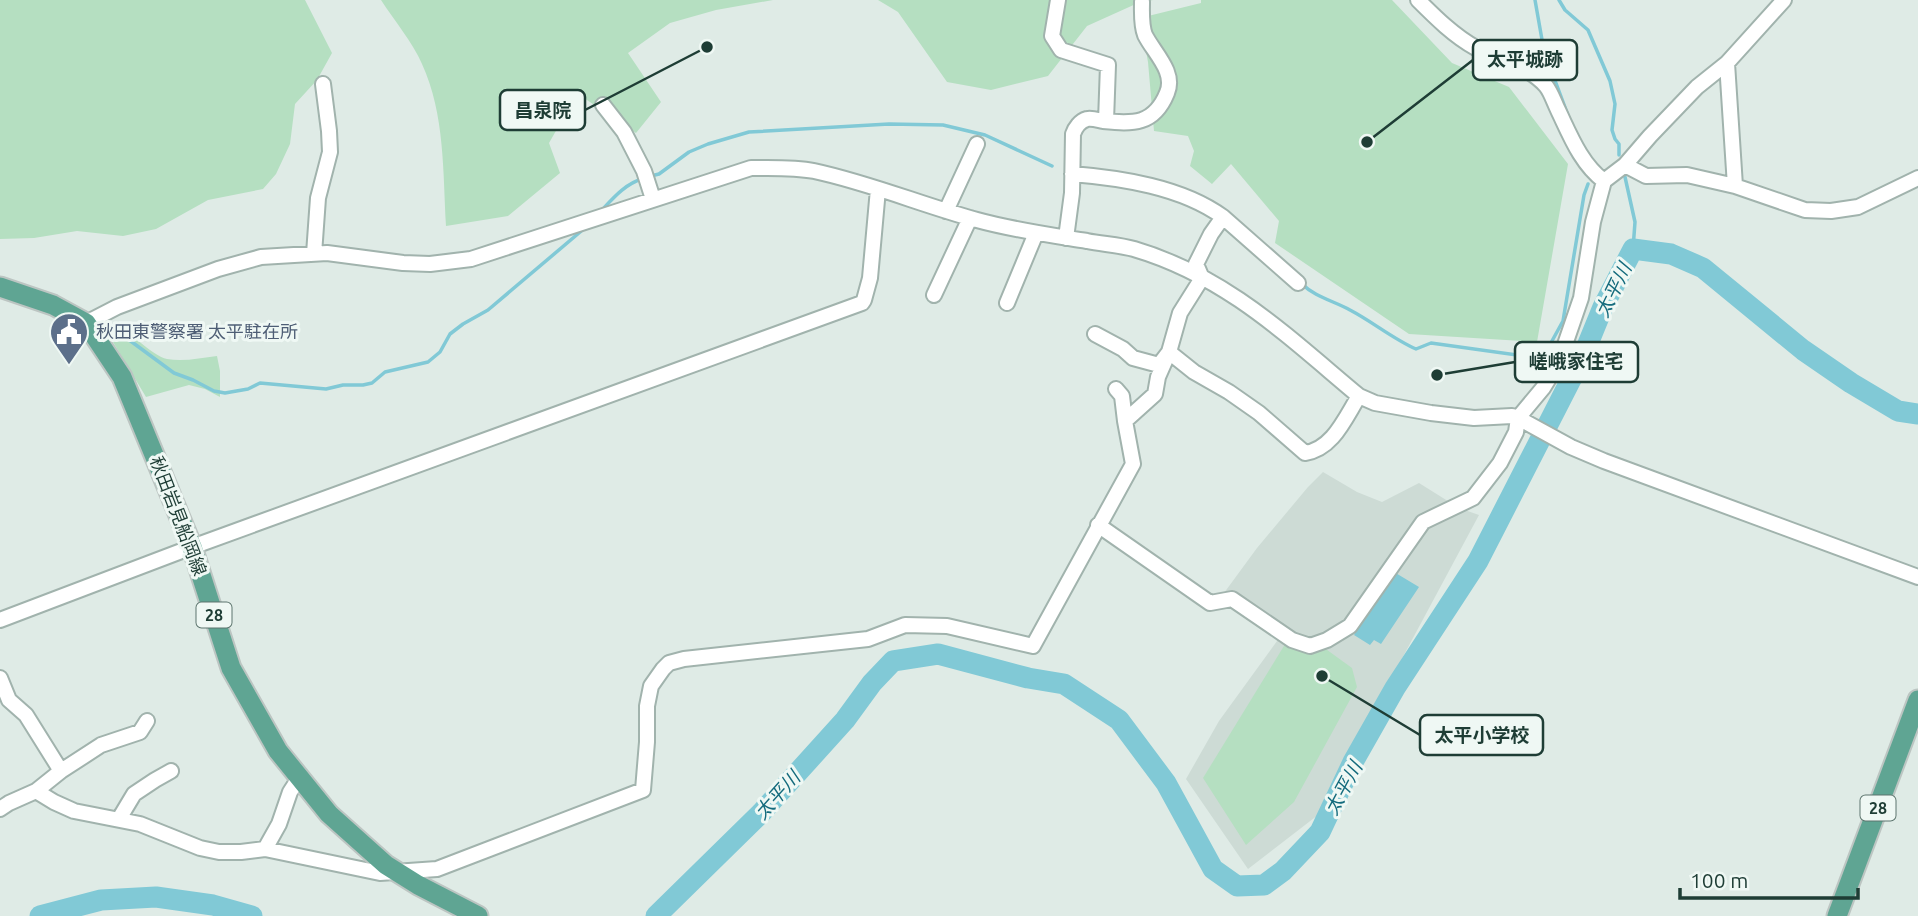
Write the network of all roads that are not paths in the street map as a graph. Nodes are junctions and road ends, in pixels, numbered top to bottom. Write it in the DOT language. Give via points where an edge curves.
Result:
graph roads {
  1 [pos="1058,0"];
  2 [pos="1418,0"];
  3 [pos="1784,0"];
  4 [pos="1142,2"];
  5 [pos="1727,64"];
  6 [pos="323,84"];
  7 [pos="603,104"];
  8 [pos="1106,121"];
  9 [pos="977,144"];
  10 [pos="1625,165"];
  11 [pos="1072,174"];
  12 [pos="1918,178"];
  13 [pos="1604,181"];
  14 [pos="648,185"];
  15 [pos="1734,186"];
  16 [pos="878,189"];
  17 [pos="946,211"];
  18 [pos="1223,217"];
  19 [pos="970,218"];
  20 [pos="1036,233"];
  21 [pos="1066,238"];
  22 [pos="314,254"];
  23 [pos="1202,278"];
  24 [pos="1298,283"];
  25 [pos="0,287"];
  26 [pos="934,295"];
  27 [pos="1007,303"];
  28 [pos="86,323"];
  29 [pos="1095,334"];
  30 [pos="1169,352"];
  31 [pos="1116,388"];
  32 [pos="1359,396"];
  33 [pos="1522,420"];
  34 [pos="1125,421"];
  35 [pos="1098,525"];
  36 [pos="192,547"];
  37 [pos="1918,577"];
  38 [pos="0,620"];
  39 [pos="0,678"];
  40 [pos="1918,700"];
  41 [pos="147,721"];
  42 [pos="61,771"];
  43 [pos="171,771"];
  44 [pos="299,778"];
  45 [pos="36,792"];
  46 [pos="0,809"];
  47 [pos="119,819"];
  48 [pos="265,849"];
  49 [pos="397,871"];
  50 [pos="478,916"];
  51 [pos="1837,916"];
  1 -- 8 [label="street" via="1052,36 1061,50 1108,65"];
  2 -- 13 [label="street" via="1474,47 1547,86 1573,141 1592,172"];
  3 -- 5 [label="street"];
  4 -- 8 [label="street" via="1144,33 1170,79 1169,89 1145,121"];
  5 -- 10 [label="street" via="1698,87"];
  5 -- 15 [label="street"];
  6 -- 22 [label="street" via="330,152 317,206"];
  7 -- 14 [label="street" via="624,132"];
  8 -- 11 [label="street" via="1088,118 1076,127"];
  9 -- 17 [label="street"];
  10 -- 13 [label="street"];
  10 -- 15 [label="street" via="1646,176 1687,175"];
  11 -- 18 [label="street" via="1148,185 1197,200"];
  11 -- 21 [label="street"];
  12 -- 15 [label="street" via="1858,206 1831,211 1805,210"];
  13 -- 33 [label="street" via="1581,298 1567,341 1551,377"];
  14 -- 16 [label="street" via="751,168 795,168"];
  14 -- 22 [label="street" via="606,215 471,259 403,263"];
  16 -- 17 [label="street"];
  16 -- 36 [label="street" via="870,278 862,303"];
  17 -- 19 [label="street"];
  18 -- 23 [label="street" via="1196,264"];
  18 -- 24 [label="street"];
  19 -- 20 [label="street"];
  19 -- 26 [label="street"];
  20 -- 21 [label="street"];
  20 -- 27 [label="street"];
  21 -- 23 [label="street" via="1132,248"];
  22 -- 28 [label="street" via="261,257 218,269"];
  23 -- 30 [label="street" via="1180,313"];
  23 -- 32 [label="street" via="1266,318"];
  25 -- 28 [label="main road, 秋田岩見船岡線 / 28" via="53,305"];
  28 -- 36 [label="main road, 秋田岩見船岡線 / 28" via="122,377"];
  29 -- 30 [label="street" via="1133,358 1150,363 1159,365"];
  30 -- 32 [label="street" via="1259,413 1305,453 1327,444"];
  30 -- 34 [label="street" via="1155,394"];
  31 -- 34 [label="street" via="1122,396"];
  32 -- 33 [label="street" via="1431,413"];
  33 -- 35 [label="street" via="1500,463 1473,498 1423,522 1350,626 1310,646 1292,640 1232,599 1210,603"];
  33 -- 37 [label="street" via="1604,461"];
  34 -- 35 [label="street" via="1133,464"];
  35 -- 49 [label="street" via="1033,646 947,626 905,625 869,639 669,663 651,686 643,790 437,869"];
  36 -- 38 [label="street"];
  36 -- 44 [label="main road, 秋田岩見船岡線 / 28" via="231,668 268,736"];
  39 -- 42 [label="street" via="9,700 26,715"];
  40 -- 51 [label="main road, 28"];
  41 -- 42 [label="street" via="141,732 101,745"];
  42 -- 45 [label="street"];
  43 -- 47 [label="street" via="134,794"];
  44 -- 48 [label="street"];
  44 -- 49 [label="main road, 秋田岩見船岡線 / 28" via="329,814"];
  45 -- 46 [label="street"];
  45 -- 47 [label="street" via="74,811"];
  47 -- 48 [label="street" via="219,852"];
  48 -- 49 [label="street" via="380,873"];
  49 -- 50 [label="main road, 秋田岩見船岡線 / 28"];
}
